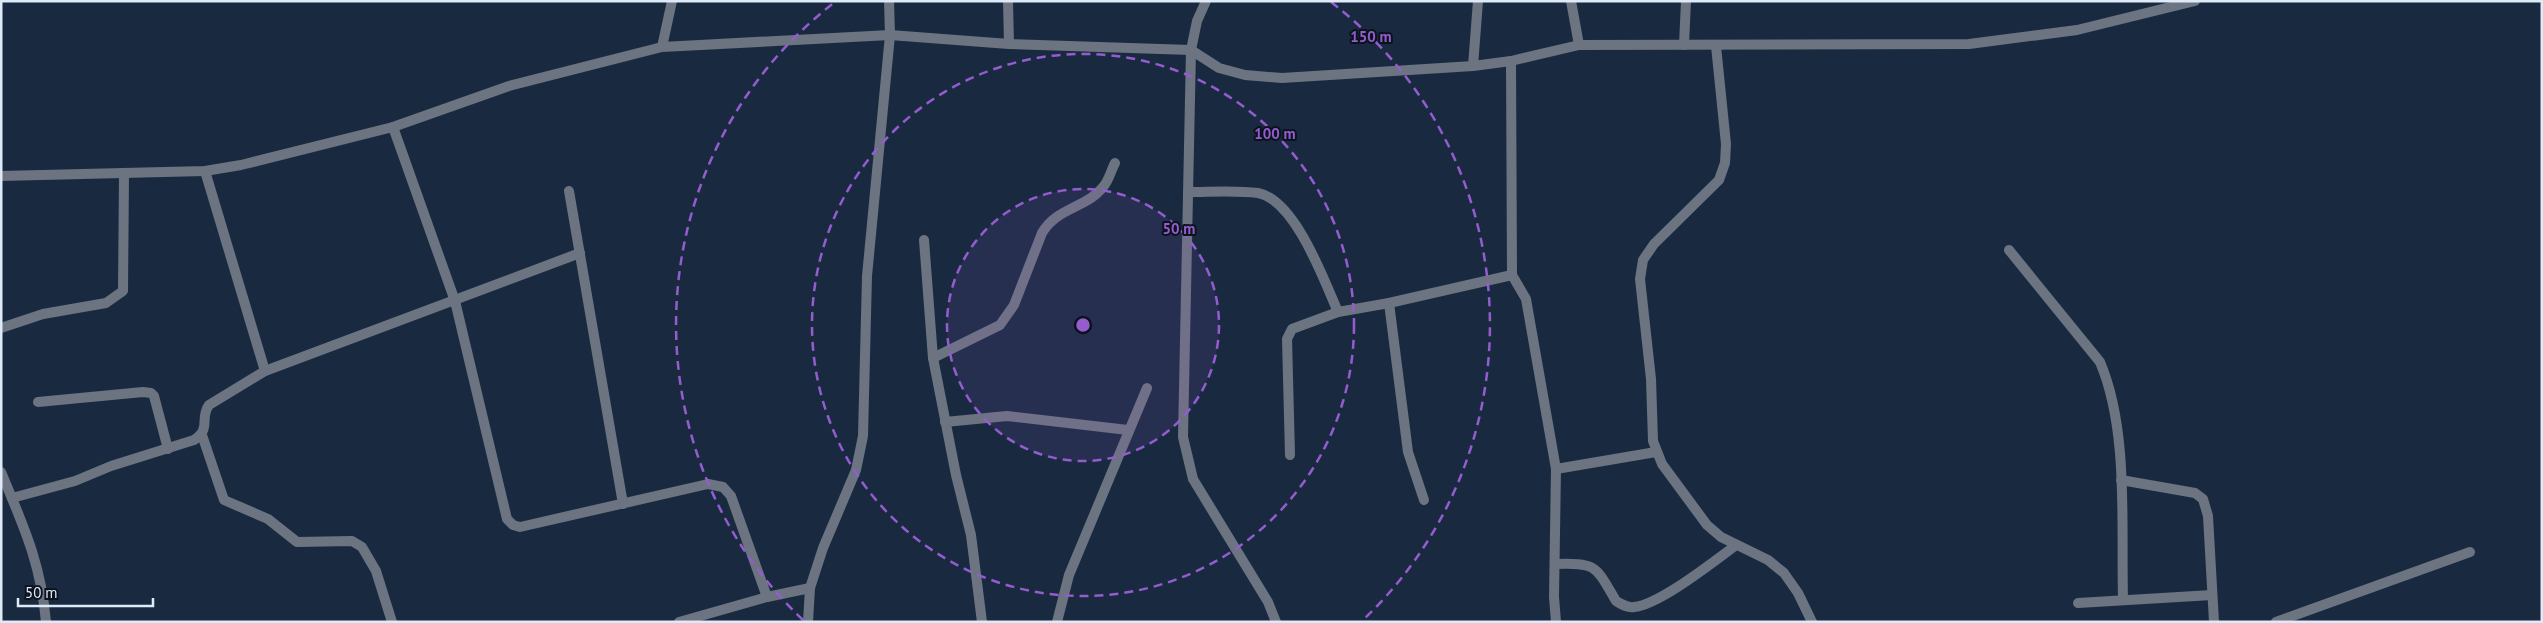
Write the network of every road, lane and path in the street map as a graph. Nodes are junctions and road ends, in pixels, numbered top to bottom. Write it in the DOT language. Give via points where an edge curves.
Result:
graph roads {
  1 [pos="672,1"];
  2 [pos="889,1"];
  3 [pos="1008,1"];
  4 [pos="1206,1"];
  5 [pos="1478,1"];
  6 [pos="1571,1"];
  7 [pos="1686,1"];
  8 [pos="2195,1"];
  9 [pos="890,35"];
  10 [pos="1009,44"];
  11 [pos="1579,45"];
  12 [pos="1684,45"];
  13 [pos="1716,46"];
  14 [pos="662,47"];
  15 [pos="1191,50"];
  16 [pos="1511,61"];
  17 [pos="1473,66"];
  18 [pos="393,127"];
  19 [pos="1115,162"];
  20 [pos="205,171"];
  21 [pos="124,175"];
  22 [pos="1,176"];
  23 [pos="570,191"];
  24 [pos="1188,192"];
  25 [pos="924,240"];
  26 [pos="2009,250"];
  27 [pos="580,253"];
  28 [pos="1512,275"];
  29 [pos="455,301"];
  30 [pos="1389,303"];
  31 [pos="1338,312"];
  32 [pos="1,328"];
  33 [pos="933,358"];
  34 [pos="265,371"];
  35 [pos="1147,388"];
  36 [pos="38,402"];
  37 [pos="945,422"];
  38 [pos="1128,430"];
  39 [pos="202,435"];
  40 [pos="168,449"];
  41 [pos="1656,452"];
  42 [pos="1290,455"];
  43 [pos="1556,469"];
  44 [pos="1,472"];
  45 [pos="2120,480"];
  46 [pos="12,498"];
  47 [pos="1424,500"];
  48 [pos="623,504"];
  49 [pos="1735,546"];
  50 [pos="2470,552"];
  51 [pos="1555,564"];
  52 [pos="810,588"];
  53 [pos="2212,595"];
  54 [pos="767,597"];
  55 [pos="2123,599"];
  56 [pos="2078,603"];
  57 [pos="46,622"];
  58 [pos="392,622"];
  59 [pos="680,622"];
  60 [pos="808,622"];
  61 [pos="982,622"];
  62 [pos="1057,622"];
  63 [pos="1276,622"];
  64 [pos="1556,622"];
  65 [pos="1812,622"];
  66 [pos="2214,622"];
  67 [pos="2276,622"];
  1 -- 14 [label="street"];
  2 -- 9 [label="street"];
  3 -- 10 [label="street"];
  4 -- 15 [label="street" via="1197,21"];
  5 -- 17 [label="street"];
  6 -- 11 [label="street"];
  7 -- 12 [label="street"];
  8 -- 13 [label="street" via="2078,30 1969,44"];
  9 -- 10 [label="street"];
  9 -- 14 [label="street"];
  9 -- 52 [label="street" via="867,276 861,454"];
  10 -- 15 [label="street"];
  11 -- 12 [label="street"];
  11 -- 16 [label="street"];
  12 -- 13 [label="street"];
  13 -- 41 [label="street" via="1725,163 1719,180 1654,244 1643,260 1640,279"];
  14 -- 18 [label="street" via="508,86"];
  15 -- 17 [label="street" via="1219,68 1245,75 1282,78"];
  15 -- 24 [label="street"];
  16 -- 17 [label="street"];
  16 -- 28 [label="street"];
  18 -- 20 [label="street"];
  18 -- 29 [label="street"];
  19 -- 33 [label="street" via="1105,186 1098,193 1048,223 1014,305 1000,325"];
  20 -- 21 [label="street"];
  20 -- 34 [label="street"];
  21 -- 22 [label="street"];
  21 -- 32 [label="street" via="123,291 106,302 43,314"];
  23 -- 27 [label="street"];
  24 -- 31 [label="street" via="1259,193 1273,200 1306,238"];
  24 -- 63 [label="street" via="1183,437 1193,479 1268,602"];
  25 -- 33 [label="street"];
  26 -- 45 [label="street" via="2100,362 2114,403"];
  27 -- 29 [label="street"];
  27 -- 48 [label="street"];
  28 -- 30 [label="street"];
  28 -- 43 [label="street" via="1526,298"];
  29 -- 34 [label="street"];
  29 -- 48 [label="street" via="507,519 520,527"];
  30 -- 31 [label="street"];
  30 -- 47 [label="street" via="1408,452"];
  31 -- 42 [label="street" via="1301,324 1292,329 1287,339"];
  33 -- 37 [label="street"];
  34 -- 39 [label="street" via="209,405"];
  35 -- 38 [label="street"];
  36 -- 40 [label="street" via="151,393"];
  37 -- 38 [label="street" via="1007,416"];
  37 -- 61 [label="street" via="971,535"];
  38 -- 62 [label="street" via="1069,575"];
  39 -- 40 [label="street"];
  39 -- 58 [label="street" via="224,500 268,519 297,542 352,541 362,547 378,576"];
  40 -- 46 [label="street" via="75,481"];
  41 -- 43 [label="street"];
  41 -- 49 [label="street" via="1707,525"];
  43 -- 51 [label="street"];
  44 -- 46 [label="street"];
  45 -- 53 [label="street" via="2195,492 2202,499 2208,516"];
  45 -- 55 [label="street"];
  46 -- 57 [label="street" via="30,542 41,583"];
  48 -- 54 [label="street" via="708,484 723,487 731,496"];
  49 -- 51 [label="street" via="1693,578 1645,605 1633,608 1616,601 1593,566"];
  49 -- 65 [label="street" via="1768,560 1784,573"];
  50 -- 67 [label="street"];
  51 -- 64 [label="street"];
  52 -- 54 [label="street"];
  52 -- 60 [label="street"];
  53 -- 55 [label="street"];
  53 -- 66 [label="street"];
  54 -- 59 [label="street"];
  55 -- 56 [label="street"];
}
